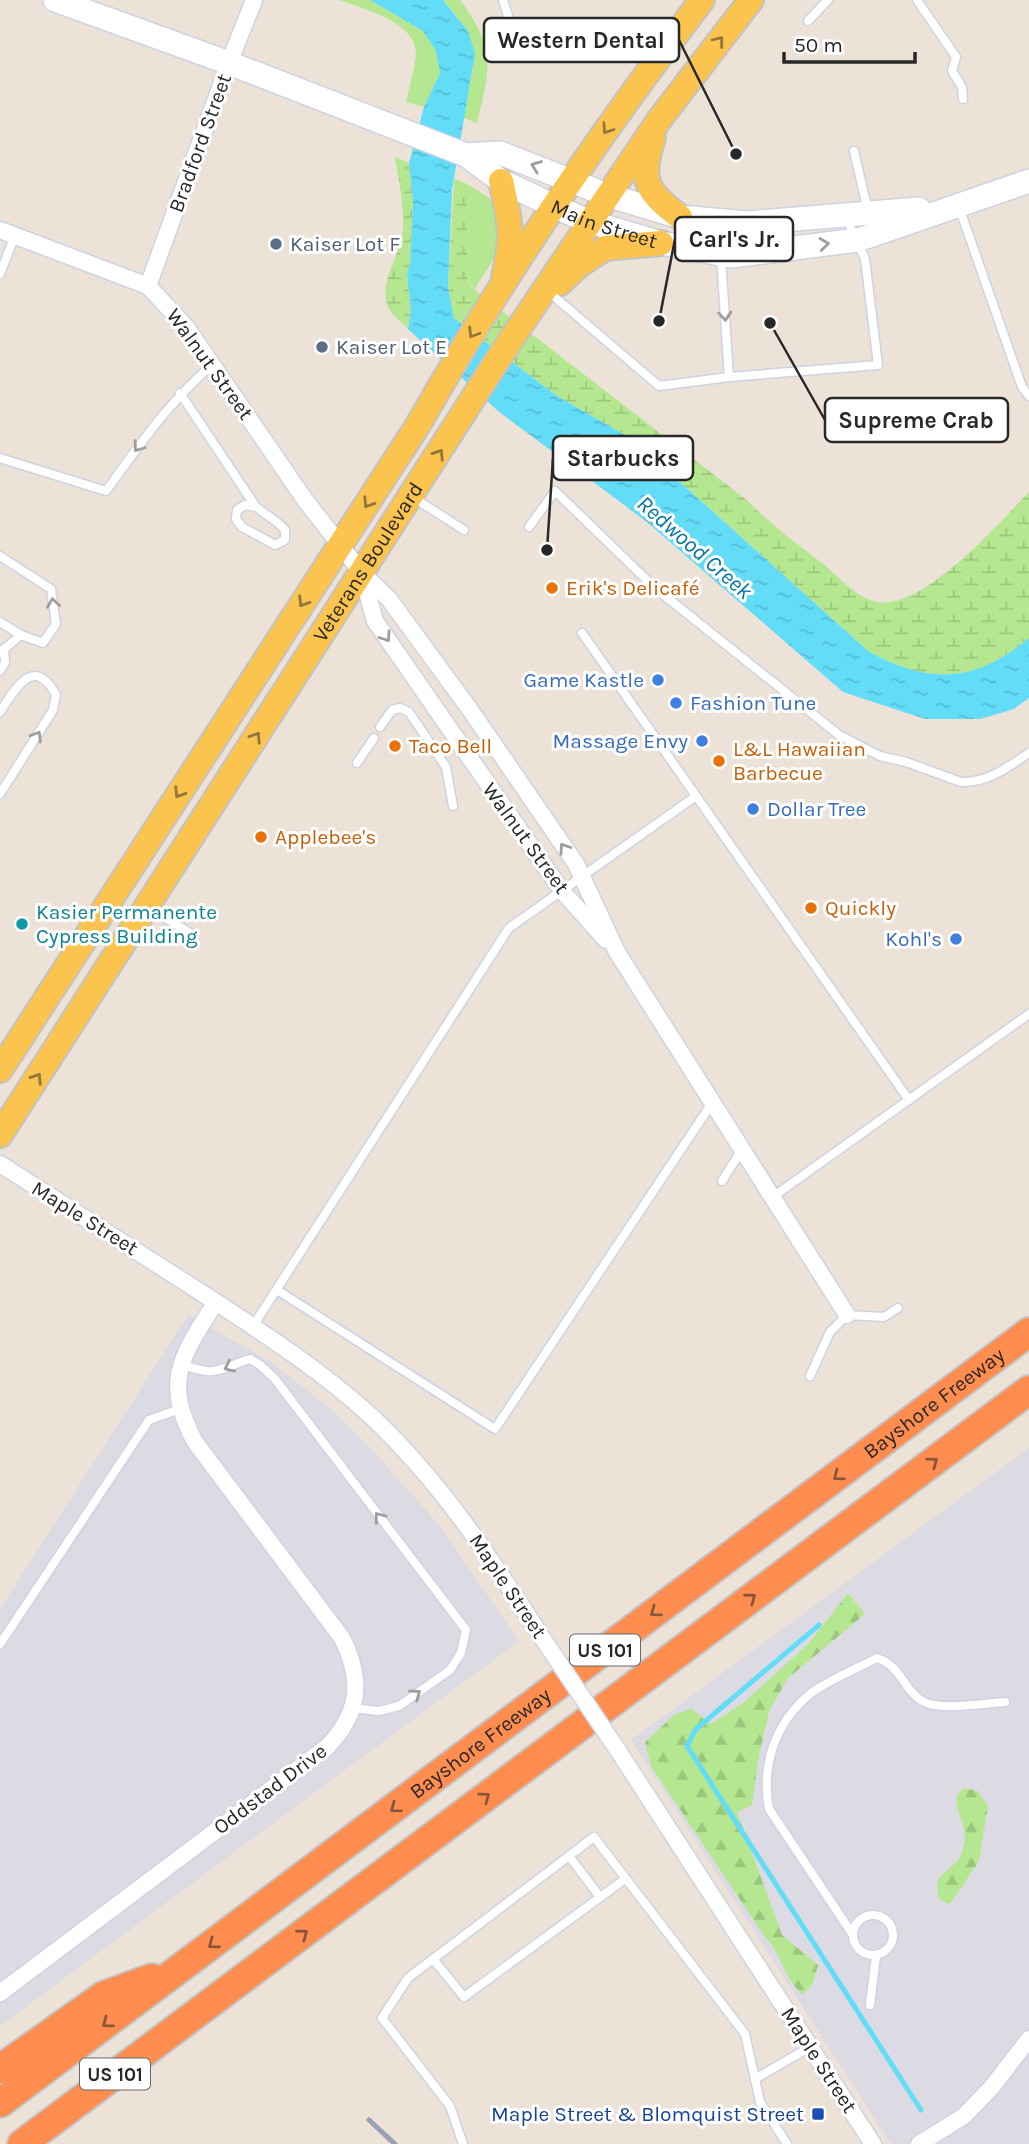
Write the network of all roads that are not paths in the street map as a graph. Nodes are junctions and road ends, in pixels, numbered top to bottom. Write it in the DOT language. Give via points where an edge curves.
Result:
graph roads {
  1 [pos="55,0"];
  2 [pos="254,0"];
  3 [pos="503,0"];
  4 [pos="751,0"];
  5 [pos="828,0"];
  6 [pos="917,0"];
  7 [pos="695,5"];
  8 [pos="88,6"];
  9 [pos="808,21"];
  10 [pos="553,53"];
  11 [pos="229,63"];
  12 [pos="963,99"];
  13 [pos="659,120"];
  14 [pos="854,151"];
  15 [pos="466,155"];
  16 [pos="573,180"];
  17 [pos="501,181"];
  18 [pos="1029,181"];
  19 [pos="607,195"];
  20 [pos="958,204"];
  21 [pos="554,206"];
  22 [pos="845,214"];
  23 [pos="869,214"];
  24 [pos="680,217"];
  25 [pos="590,222"];
  26 [pos="8,232"];
  27 [pos="858,240"];
  28 [pos="660,243"];
  29 [pos="721,254"];
  30 [pos="0,274"];
  31 [pos="148,286"];
  32 [pos="500,290"];
  33 [pos="542,300"];
  34 [pos="213,364"];
  35 [pos="729,377"];
  36 [pos="180,393"];
  37 [pos="1029,396"];
  38 [pos="0,458"];
  39 [pos="412,496"];
  40 [pos="256,507"];
  41 [pos="529,527"];
  42 [pos="464,530"];
  43 [pos="340,545"];
  44 [pos="0,556"];
  45 [pos="362,573"];
  46 [pos="0,622"];
  47 [pos="582,633"];
  48 [pos="21,635"];
  49 [pos="2,650"];
  50 [pos="0,671"];
  51 [pos="0,712"];
  52 [pos="380,727"];
  53 [pos="374,738"];
  54 [pos="1029,753"];
  55 [pos="357,763"];
  56 [pos="0,794"];
  57 [pos="696,796"];
  58 [pos="453,806"];
  59 [pos="582,877"];
  60 [pos="562,891"];
  61 [pos="147,906"];
  62 [pos="188,932"];
  63 [pos="618,952"];
  64 [pos="1029,1014"];
  65 [pos="0,1070"];
  66 [pos="909,1100"];
  67 [pos="712,1102"];
  68 [pos="0,1135"];
  69 [pos="741,1151"];
  70 [pos="0,1164"];
  71 [pos="722,1181"];
  72 [pos="774,1196"];
  73 [pos="277,1290"];
  74 [pos="216,1302"];
  75 [pos="898,1308"];
  76 [pos="847,1315"];
  77 [pos="253,1326"];
  78 [pos="1029,1332"];
  79 [pos="182,1364"];
  80 [pos="810,1376"];
  81 [pos="1029,1390"];
  82 [pos="180,1409"];
  83 [pos="0,1644"];
  84 [pos="1005,1702"];
  85 [pos="352,1707"];
  86 [pos="569,1856"];
  87 [pos="625,1879"];
  88 [pos="600,1897"];
  89 [pos="853,1935"];
  90 [pos="876,1956"];
  91 [pos="433,1959"];
  92 [pos="181,1968"];
  93 [pos="3,1987"];
  94 [pos="209,2004"];
  95 [pos="870,2005"];
  96 [pos="1029,2039"];
  97 [pos="810,2047"];
  98 [pos="0,2069"];
  99 [pos="755,2079"];
  100 [pos="0,2103"];
  101 [pos="22,2144"];
  102 [pos="50,2144"];
  103 [pos="463,2144"];
  104 [pos="787,2144"];
  105 [pos="873,2144"];
  106 [pos="919,2144"];
  1 -- 8 [label="street, Main Street"];
  2 -- 11 [label="street, Bradford Street"];
  3 -- 10 [label="lane" via="510,22"];
  13 -- 4 [label="main road, Veterans Boulevard, one-way"];
  5 -- 9 [label="lane"];
  6 -- 12 [label="lane" via="956,57 952,71"];
  7 -- 16 [label="main road, Veterans Boulevard, one-way"];
  8 -- 11 [label="street, Main Street"];
  11 -- 15 [label="street, Main Street"];
  11 -- 31 [label="street, Bradford Street"];
  13 -- 19 [label="main road, Veterans Boulevard"];
  13 -- 24 [label="main road" via="648,153 648,183 655,198"];
  14 -- 23 [label="lane"];
  16 -- 15 [label="street, Main Street, one-way" via="500,153"];
  15 -- 17 [label="street, Main Street"];
  16 -- 19 [label="street, Main Street"];
  16 -- 21 [label="main road, Veterans Boulevard"];
  17 -- 21 [label="street, Main Street"];
  17 -- 32 [label="main road" via="511,230"];
  18 -- 20 [label="street, Main Street"];
  19 -- 24 [label="street, Main Street"];
  19 -- 25 [label="main road, Veterans Boulevard"];
  20 -- 23 [label="street, Main Street"];
  20 -- 27 [label="street, Main Street"];
  20 -- 37 [label="lane"];
  21 -- 25 [label="street, Main Street"];
  21 -- 32 [label="main road, Veterans Boulevard"];
  22 -- 23 [label="street, Main Street"];
  22 -- 24 [label="street, Main Street" via="747,223"];
  22 -- 27 [label="lane"];
  25 -- 28 [label="street, Main Street"];
  25 -- 33 [label="main road, Veterans Boulevard"];
  26 -- 30 [label="lane"];
  26 -- 31 [label="street, Walnut Street"];
  29 -- 27 [label="street, Main Street, one-way"];
  27 -- 35 [label="lane" via="866,259 878,365"];
  28 -- 29 [label="street, Main Street"];
  28 -- 33 [label="main road" via="605,248"];
  29 -- 35 [label="lane, one-way"];
  31 -- 34 [label="street, Walnut Street"];
  32 -- 43 [label="main road, Veterans Boulevard, one-way"];
  33 -- 35 [label="lane" via="659,386"];
  39 -- 33 [label="main road, Veterans Boulevard, one-way"];
  34 -- 36 [label="lane"];
  34 -- 43 [label="street, Walnut Street"];
  36 -- 38 [label="lane, one-way" via="106,491"];
  36 -- 40 [label="lane"];
  39 -- 42 [label="lane"];
  39 -- 45 [label="main road, Veterans Boulevard"];
  40 -- 40 [label="lane" via="245,505 237,510 242,527 275,545 285,540 285,530"];
  41 -- 54 [label="lane" via="555,491 655,588 839,736 880,756 961,782 976,782"];
  43 -- 45 [label="street, Walnut Street"];
  43 -- 65 [label="main road, Veterans Boulevard, one-way"];
  48 -- 44 [label="lane, one-way" via="43,643 55,624 51,589"];
  59 -- 45 [label="street, Walnut Street, one-way" via="471,711 389,599"];
  45 -- 60 [label="street, Walnut Street, one-way" via="376,621"];
  61 -- 45 [label="main road, Veterans Boulevard, one-way"];
  46 -- 48 [label="lane"];
  47 -- 57 [label="lane"];
  48 -- 49 [label="lane"];
  49 -- 50 [label="lane" via="5,663"];
  56 -- 51 [label="lane, one-way" via="53,709 56,695 44,680 29,676 22,679"];
  52 -- 58 [label="lane" via="392,710 409,712 446,767"];
  53 -- 55 [label="lane"];
  57 -- 59 [label="lane"];
  57 -- 66 [label="lane"];
  59 -- 60 [label="lane"];
  59 -- 63 [label="street, Walnut Street"];
  60 -- 63 [label="street, Walnut Street"];
  60 -- 73 [label="lane" via="509,929"];
  61 -- 62 [label="lane"];
  68 -- 61 [label="main road, Veterans Boulevard, one-way"];
  63 -- 67 [label="street, Walnut Street"];
  64 -- 66 [label="lane"];
  66 -- 72 [label="lane"];
  67 -- 69 [label="street, Walnut Street"];
  67 -- 73 [label="lane" via="495,1429"];
  69 -- 71 [label="lane"];
  69 -- 72 [label="street, Walnut Street"];
  70 -- 74 [label="street, Maple Street"];
  72 -- 76 [label="street, Walnut Street"];
  73 -- 77 [label="lane"];
  74 -- 77 [label="street, Maple Street"];
  74 -- 79 [label="street, Oddstad Drive" via="188,1345"];
  75 -- 76 [label="lane" via="884,1317"];
  76 -- 80 [label="lane" via="830,1332"];
  77 -- 97 [label="street, Maple Street, bridge" via="372,1417 428,1475 482,1546"];
  78 -- 92 [label="highway, Bayshore Freeway / US 101, one-way"];
  79 -- 82 [label="street, Oddstad Drive" via="177,1390"];
  85 -- 79 [label="lane, one-way" via="379,1711 400,1706 450,1670 461,1653 466,1630 260,1365 250,1359 218,1372 201,1372"];
  94 -- 81 [label="highway, US 101, one-way"];
  82 -- 83 [label="lane" via="149,1420"];
  82 -- 85 [label="street, Oddstad Drive" via="195,1442 342,1637 356,1676"];
  84 -- 89 [label="lane" via="936,1706 921,1701 890,1662 877,1658 811,1693 779,1728 765,1791 769,1809"];
  85 -- 93 [label="street, Oddstad Drive" via="342,1732 327,1747"];
  86 -- 87 [label="lane" via="594,1837"];
  86 -- 88 [label="lane"];
  86 -- 91 [label="lane"];
  87 -- 88 [label="lane"];
  87 -- 99 [label="lane" via="745,2034"];
  88 -- 91 [label="lane" via="464,1997"];
  89 -- 90 [label="lane" via="861,1952"];
  89 -- 90 [label="lane" via="862,1918 885,1919 893,1940"];
  90 -- 95 [label="lane"];
  91 -- 103 [label="lane" via="408,1978 382,2018 450,2106"];
  92 -- 98 [label="highway" via="103,1996"];
  92 -- 100 [label="highway, Bayshore Freeway / US 101, one-way"];
  94 -- 101 [label="highway, US 101"];
  94 -- 102 [label="highway"];
  96 -- 106 [label="street" via="964,2116"];
  97 -- 99 [label="lane"];
  97 -- 105 [label="street, Maple Street"];
  99 -- 104 [label="lane" via="760,2102"];
}
